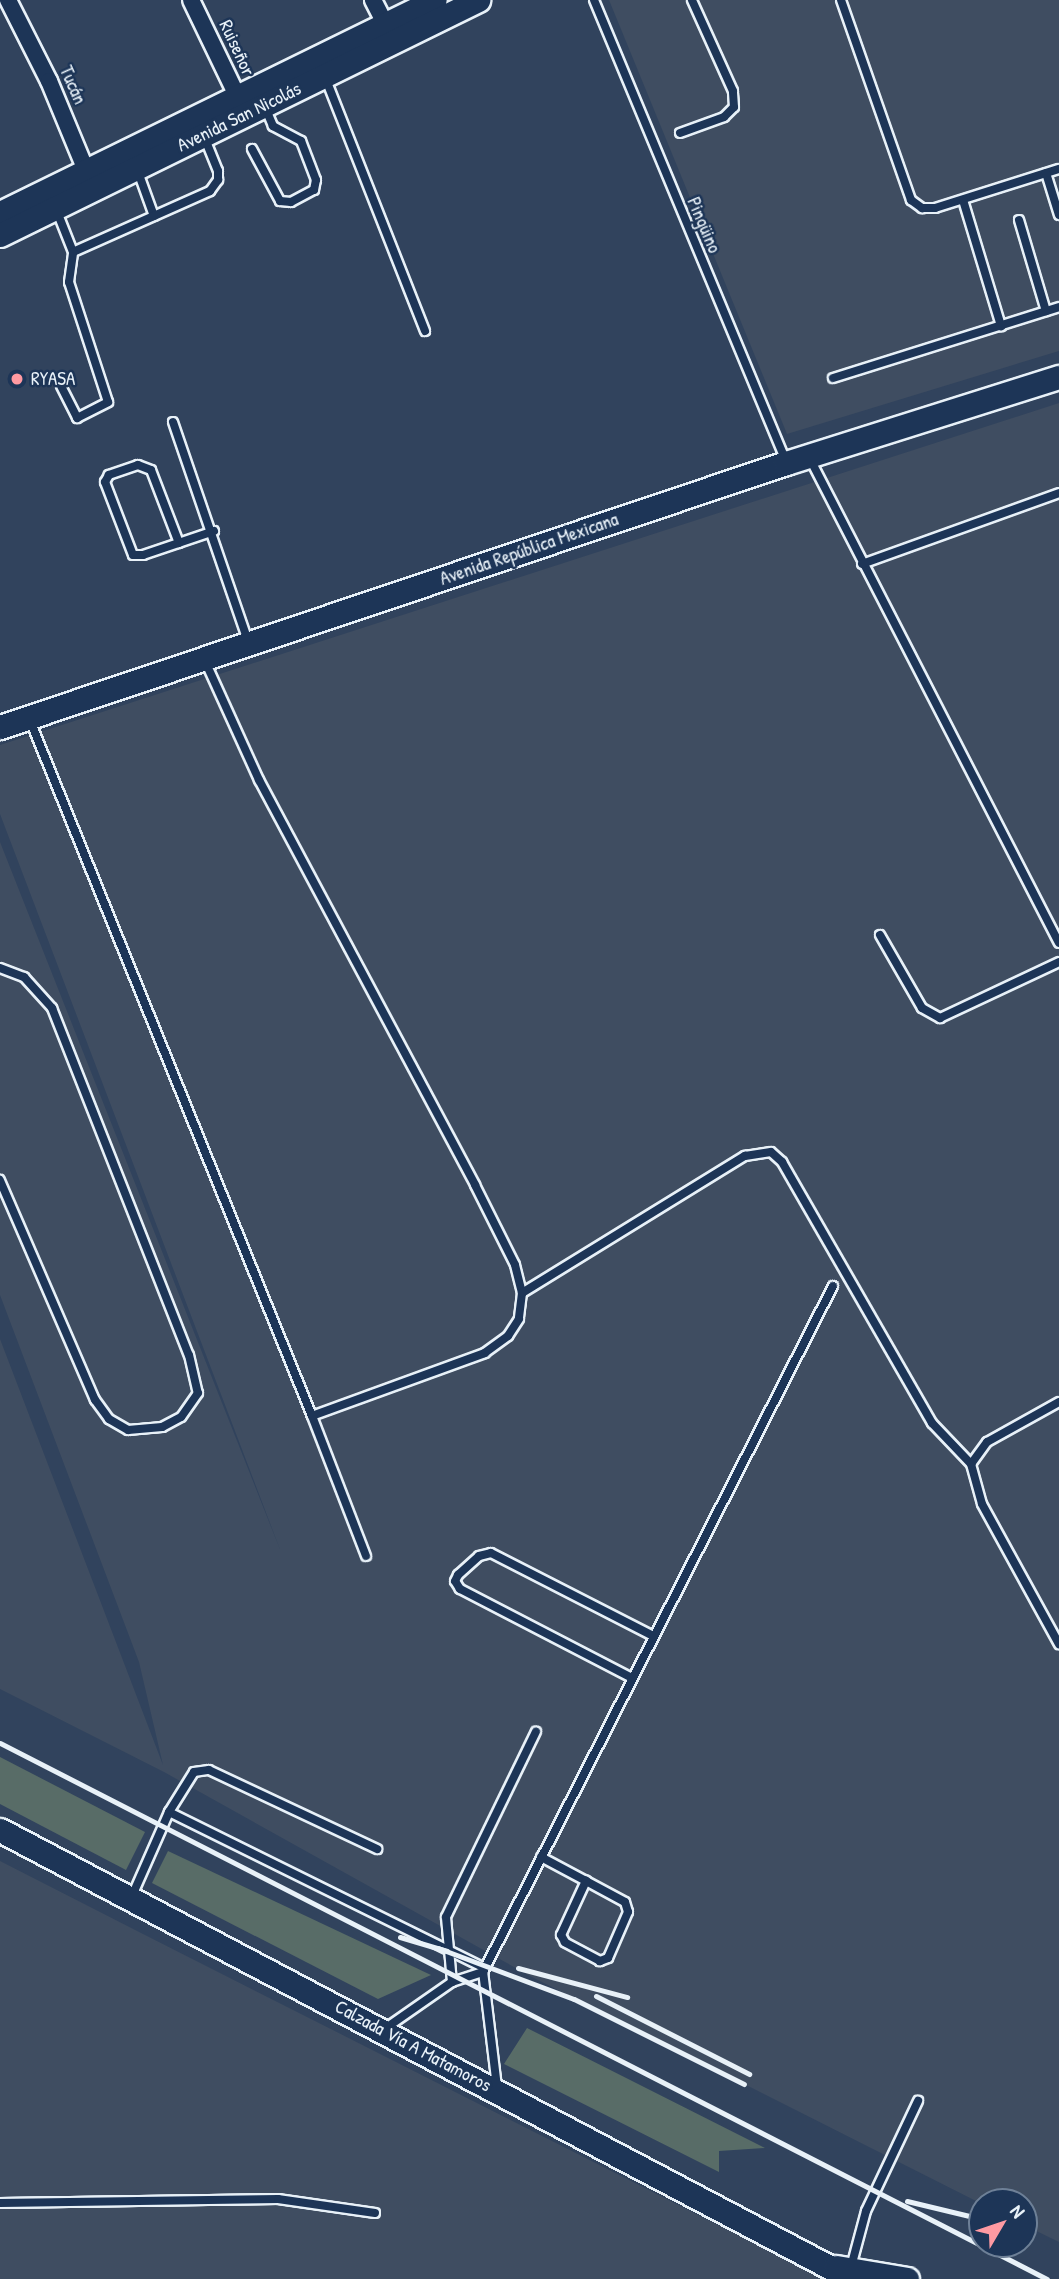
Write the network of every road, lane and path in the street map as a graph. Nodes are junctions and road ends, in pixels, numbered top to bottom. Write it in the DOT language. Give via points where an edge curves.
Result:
graph roads {
  1 [pos="8,0"];
  2 [pos="191,0"];
  3 [pos="373,0"];
  4 [pos="435,0"];
  5 [pos="478,0"];
  6 [pos="594,0"];
  7 [pos="692,0"];
  8 [pos="841,0"];
  9 [pos="389,33"];
  10 [pos="320,67"];
  11 [pos="251,101"];
  12 [pos="199,127"];
  13 [pos="680,133"];
  14 [pos="252,149"];
  15 [pos="134,158"];
  16 [pos="1059,169"];
  17 [pos="1046,173"];
  18 [pos="90,180"];
  19 [pos="52,199"];
  20 [pos="962,200"];
  21 [pos="0,213"];
  22 [pos="1059,215"];
  23 [pos="154,216"];
  24 [pos="1019,220"];
  25 [pos="0,235"];
  26 [pos="73,252"];
  27 [pos="1059,307"];
  28 [pos="1046,311"];
  29 [pos="1001,326"];
  30 [pos="425,331"];
  31 [pos="1059,377"];
  32 [pos="833,378"];
  33 [pos="61,386"];
  34 [pos="173,422"];
  35 [pos="809,456"];
  36 [pos="786,463"];
  37 [pos="1059,493"];
  38 [pos="214,531"];
  39 [pos="179,543"];
  40 [pos="862,564"];
  41 [pos="249,644"];
  42 [pos="204,659"];
  43 [pos="29,718"];
  44 [pos="0,727"];
  45 [pos="880,935"];
  46 [pos="1059,943"];
  47 [pos="1059,962"];
  48 [pos="0,968"];
  49 [pos="0,1181"];
  50 [pos="833,1286"];
  51 [pos="522,1293"];
  52 [pos="1059,1402"];
  53 [pos="312,1416"];
  54 [pos="971,1464"];
  55 [pos="366,1556"];
  56 [pos="653,1636"];
  57 [pos="1059,1644"];
  58 [pos="632,1678"];
  59 [pos="536,1732"];
  60 [pos="170,1812"];
  61 [pos="0,1830"];
  62 [pos="377,1849"];
  63 [pos="541,1857"];
  64 [pos="586,1881"];
  65 [pos="131,1899"];
  66 [pos="446,1949"];
  67 [pos="484,1970"];
  68 [pos="452,1982"];
  69 [pos="383,2030"];
  70 [pos="498,2090"];
  71 [pos="918,2101"];
  72 [pos="0,2203"];
  73 [pos="375,2213"];
  74 [pos="850,2275"];
  75 [pos="907,2279"];
  1 -- 18 [label="street, Tucán" via="50,81"];
  2 -- 11 [label="street, Ruiseñor"];
  3 -- 9 [label="street"];
  4 -- 9 [label="street, Avenida San Nicolás"];
  5 -- 9 [label="street, Avenida San Nicolás"];
  6 -- 36 [label="lane, Pingüino"];
  7 -- 13 [label="lane" via="733,91 734,107 724,117"];
  8 -- 20 [label="lane" via="911,200 922,208 935,208"];
  9 -- 10 [label="street, Avenida San Nicolás"];
  10 -- 11 [label="street, Avenida San Nicolás"];
  10 -- 30 [label="lane"];
  11 -- 12 [label="street, Avenida San Nicolás"];
  11 -- 14 [label="lane" via="274,126 301,141 316,180 314,190 291,202 280,201"];
  12 -- 15 [label="street, Avenida San Nicolás"];
  12 -- 23 [label="lane" via="218,171 216,186"];
  15 -- 18 [label="street, Avenida San Nicolás"];
  15 -- 23 [label="lane"];
  16 -- 17 [label="lane"];
  17 -- 20 [label="lane"];
  17 -- 22 [label="lane"];
  18 -- 19 [label="street, Avenida San Nicolás"];
  19 -- 21 [label="street, Avenida San Nicolás"];
  19 -- 25 [label="street, Avenida San Nicolás"];
  19 -- 26 [label="lane"];
  20 -- 29 [label="lane"];
  23 -- 26 [label="lane"];
  24 -- 28 [label="lane"];
  26 -- 33 [label="lane" via="69,282 108,402 78,418"];
  27 -- 28 [label="lane"];
  28 -- 29 [label="lane"];
  29 -- 32 [label="lane"];
  31 -- 35 [label="street, Avenida República Mexicana"];
  34 -- 38 [label="lane"];
  35 -- 36 [label="street, Avenida República Mexicana"];
  35 -- 40 [label="lane"];
  36 -- 41 [label="street, Avenida República Mexicana"];
  37 -- 40 [label="lane"];
  38 -- 39 [label="lane"];
  38 -- 41 [label="lane"];
  39 -- 39 [label="lane" via="143,555 129,552 105,482 108,475 138,465 150,470"];
  40 -- 46 [label="lane"];
  41 -- 42 [label="street, Avenida República Mexicana"];
  42 -- 43 [label="street, Avenida República Mexicana"];
  42 -- 51 [label="lane" via="259,780 481,1196 515,1265"];
  43 -- 44 [label="street, Avenida República Mexicana"];
  43 -- 53 [label="lane"];
  45 -- 47 [label="lane" via="922,1008 940,1018"];
  48 -- 49 [label="lane" via="24,976 52,1008 189,1355 198,1393 181,1417 145,1430 128,1430 109,1419 94,1400"];
  50 -- 56 [label="lane"];
  51 -- 53 [label="lane" via="519,1319 508,1336 485,1353"];
  51 -- 54 [label="lane" via="745,1156 771,1152 782,1162 932,1423"];
  52 -- 54 [label="lane" via="986,1441"];
  53 -- 55 [label="lane"];
  54 -- 57 [label="lane" via="972,1481 982,1504"];
  56 -- 58 [label="lane"];
  56 -- 58 [label="lane" via="491,1553 479,1556 458,1575 455,1581 460,1589"];
  58 -- 63 [label="lane"];
  59 -- 66 [label="lane" via="446,1917"];
  60 -- 62 [label="lane" via="194,1772 209,1770"];
  60 -- 65 [label="lane"];
  60 -- 66 [label="lane"];
  61 -- 65 [label="street, Calzada Vía A Matamoros"];
  63 -- 64 [label="lane"];
  63 -- 67 [label="lane"];
  64 -- 64 [label="lane" via="561,1935 565,1942 600,1961 608,1958 628,1912 625,1902"];
  65 -- 69 [label="street, Calzada Vía A Matamoros"];
  66 -- 67 [label="lane"];
  66 -- 68 [label="lane"];
  67 -- 68 [label="lane"];
  67 -- 70 [label="lane"];
  68 -- 69 [label="lane"];
  69 -- 70 [label="street, Calzada Vía A Matamoros"];
  70 -- 74 [label="street, Calzada Vía A Matamoros"];
  71 -- 74 [label="lane" via="866,2211"];
  72 -- 73 [label="lane" via="278,2199"];
  74 -- 75 [label="street, Calzada Vía A Matamoros"];
}
